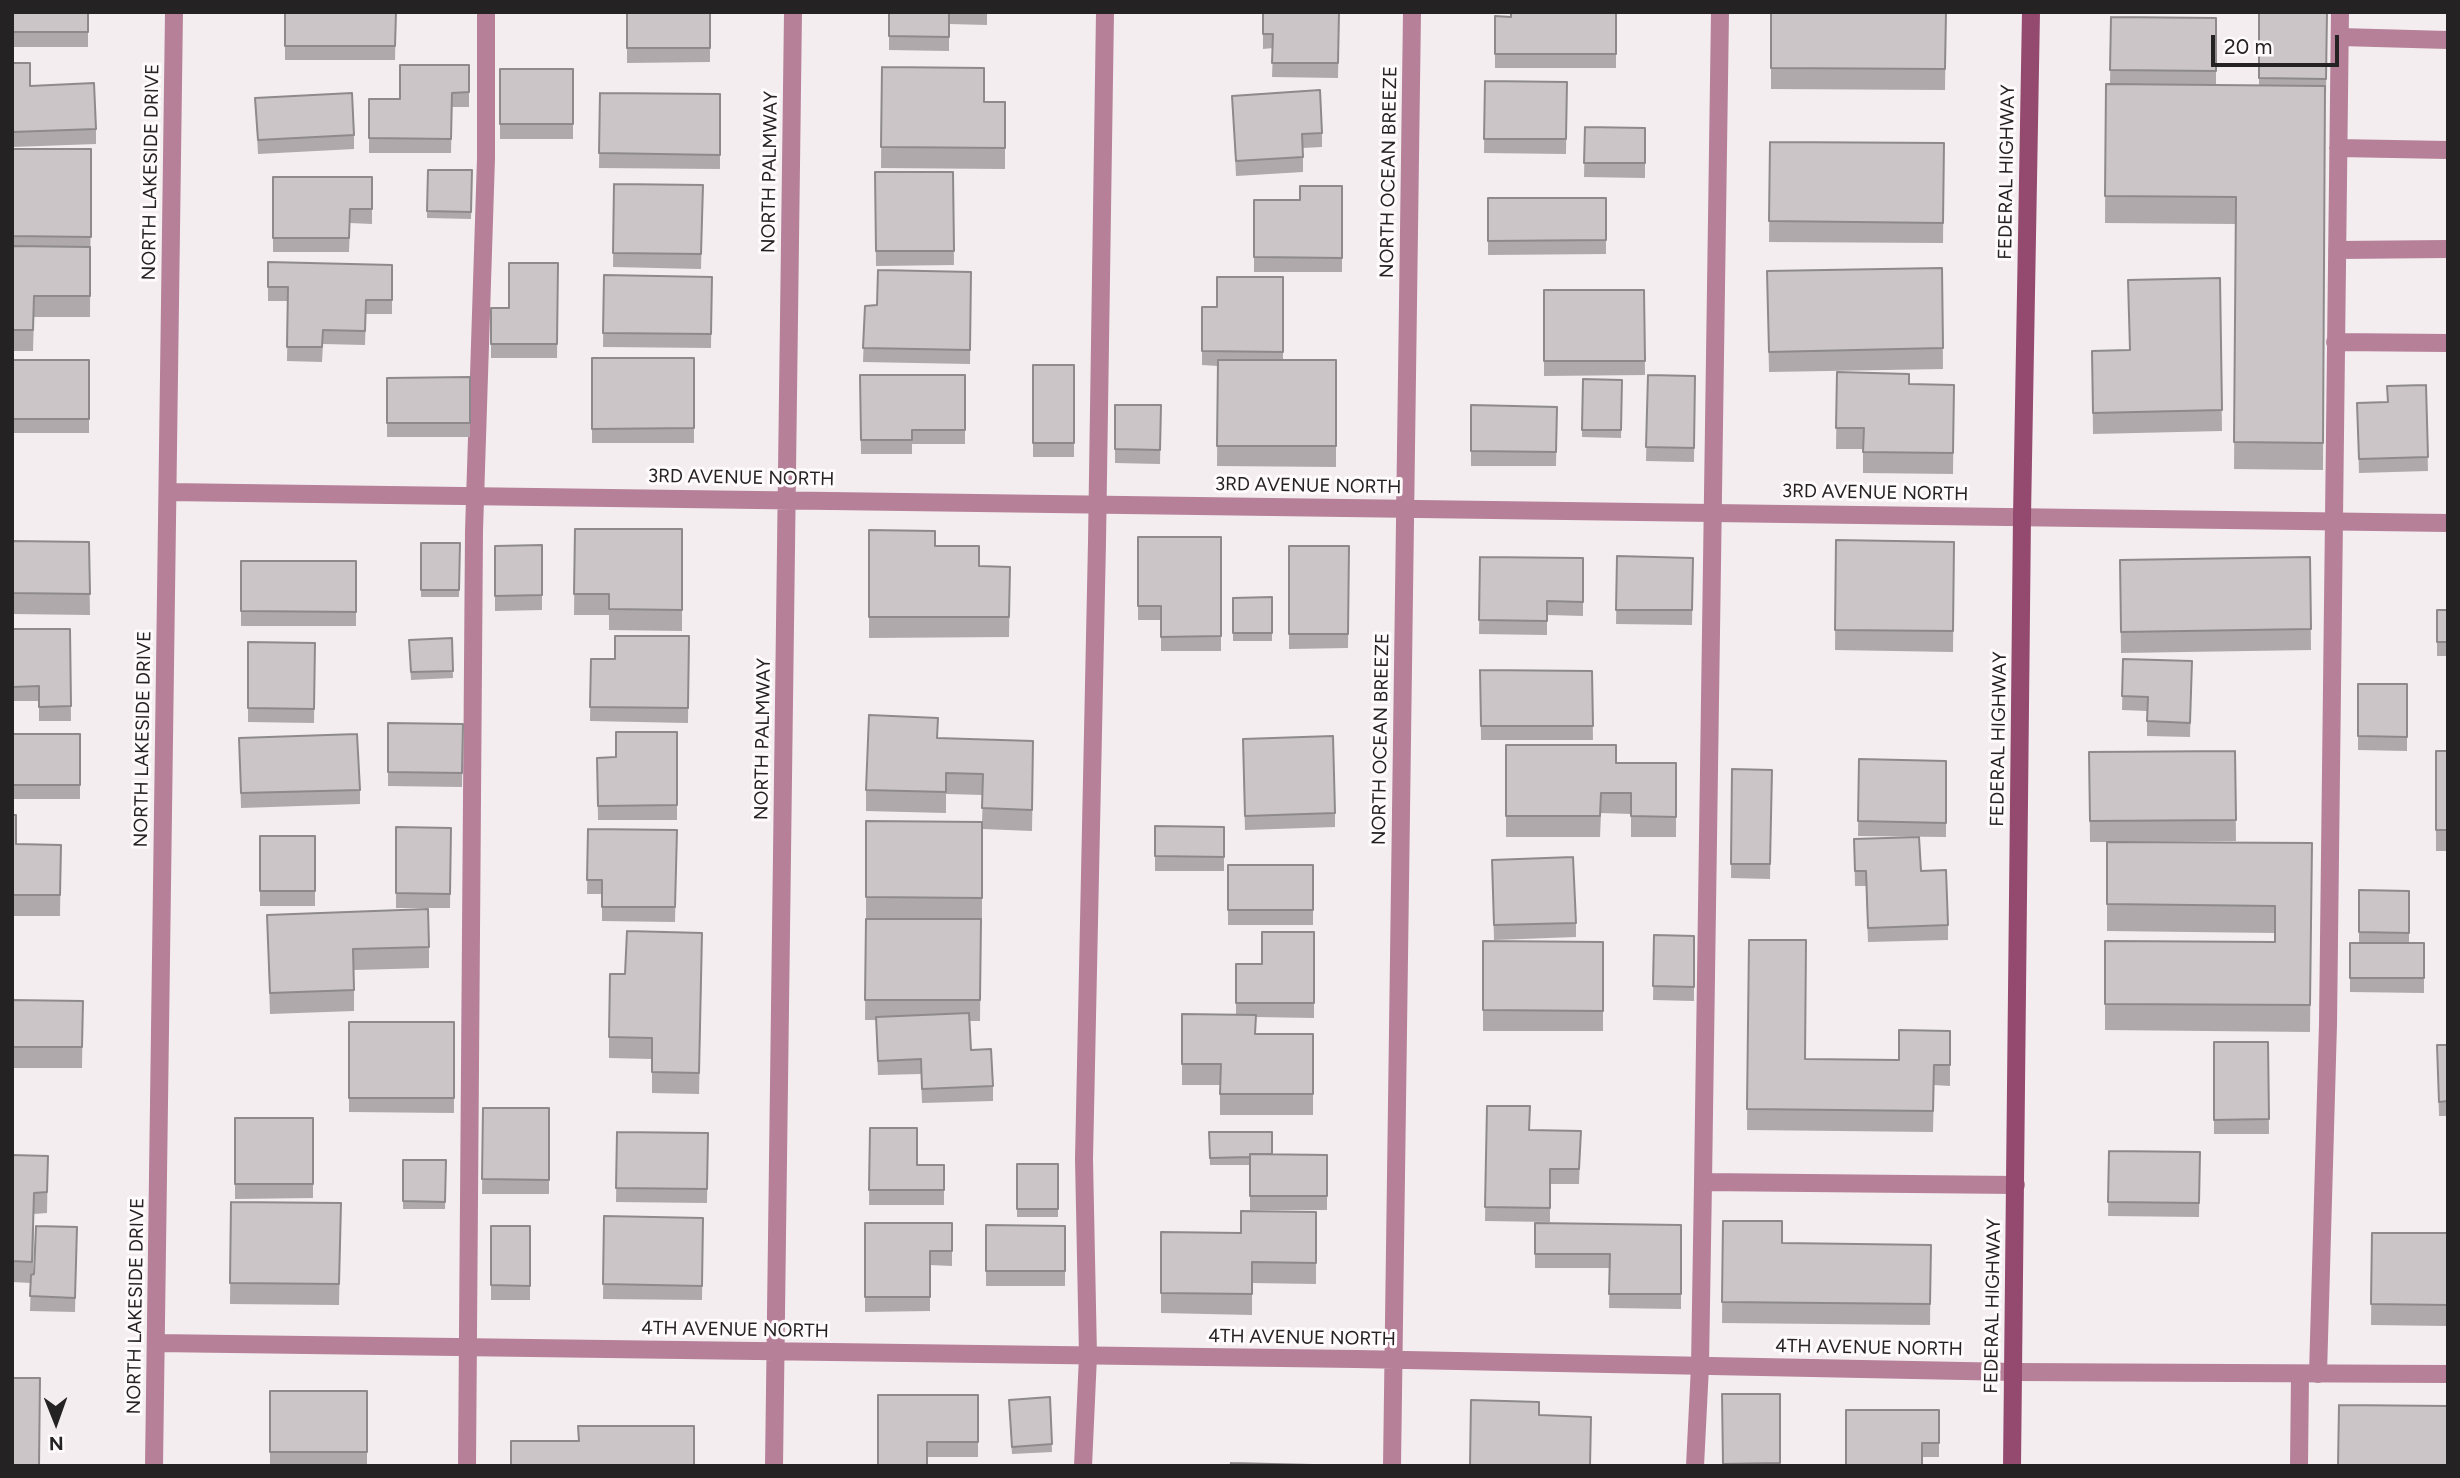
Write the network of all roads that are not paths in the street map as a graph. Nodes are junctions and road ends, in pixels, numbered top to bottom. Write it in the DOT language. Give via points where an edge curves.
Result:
graph roads {
  1 [pos="174,12"];
  2 [pos="486,12"];
  3 [pos="793,12"];
  4 [pos="1105,12"];
  5 [pos="1412,12"];
  6 [pos="1720,12"];
  7 [pos="2031,12"];
  8 [pos="2340,12"];
  9 [pos="2340,37"];
  10 [pos="2448,40"];
  11 [pos="2338,148"];
  12 [pos="2448,150"];
  13 [pos="2337,250"];
  14 [pos="2448,250"];
  15 [pos="2335,342"];
  16 [pos="2448,343"];
  17 [pos="168,492"];
  18 [pos="474,496"];
  19 [pos="787,500"];
  20 [pos="1098,504"];
  21 [pos="1405,509"];
  22 [pos="1714,512"];
  23 [pos="2022,516"];
  24 [pos="2333,521"];
  25 [pos="2448,523"];
  26 [pos="1703,1182"];
  27 [pos="2016,1185"];
  28 [pos="156,1343"];
  29 [pos="469,1347"];
  30 [pos="775,1352"];
  31 [pos="1088,1356"];
  32 [pos="1394,1360"];
  33 [pos="1700,1366"];
  34 [pos="2014,1372"];
  35 [pos="2300,1374"];
  36 [pos="2319,1374"];
  37 [pos="2448,1374"];
  38 [pos="154,1466"];
  39 [pos="467,1466"];
  40 [pos="774,1466"];
  41 [pos="1083,1466"];
  42 [pos="1392,1466"];
  43 [pos="1695,1466"];
  44 [pos="2012,1466"];
  45 [pos="2299,1466"];
  1 -- 17 [label="street, NORTH LAKESIDE DRIVE"];
  2 -- 18 [label="street" via="486,158"];
  3 -- 19 [label="street, NORTH PALMWAY"];
  4 -- 20 [label="street"];
  5 -- 21 [label="street, NORTH OCEAN BREEZE"];
  6 -- 22 [label="street"];
  7 -- 23 [label="main road, FEDERAL HIGHWAY"];
  8 -- 9 [label="street"];
  9 -- 10 [label="street"];
  9 -- 11 [label="street"];
  11 -- 12 [label="street"];
  11 -- 13 [label="street"];
  13 -- 14 [label="street"];
  13 -- 15 [label="street"];
  15 -- 16 [label="street"];
  15 -- 24 [label="street"];
  17 -- 18 [label="street, 3RD AVENUE NORTH"];
  17 -- 28 [label="street, NORTH LAKESIDE DRIVE"];
  18 -- 19 [label="street, 3RD AVENUE NORTH"];
  18 -- 29 [label="street"];
  19 -- 20 [label="street, 3RD AVENUE NORTH"];
  19 -- 30 [label="street, NORTH PALMWAY"];
  20 -- 21 [label="street, 3RD AVENUE NORTH"];
  20 -- 31 [label="street" via="1084,1159"];
  21 -- 22 [label="street, 3RD AVENUE NORTH"];
  21 -- 32 [label="street, NORTH OCEAN BREEZE"];
  22 -- 23 [label="street, 3RD AVENUE NORTH"];
  22 -- 26 [label="street"];
  23 -- 24 [label="street, 3RD AVENUE NORTH"];
  23 -- 27 [label="main road, FEDERAL HIGHWAY"];
  24 -- 25 [label="street, 3RD AVENUE NORTH"];
  24 -- 36 [label="street"];
  26 -- 27 [label="street"];
  26 -- 33 [label="street"];
  27 -- 34 [label="main road, FEDERAL HIGHWAY"];
  28 -- 29 [label="street, 4TH AVENUE NORTH"];
  28 -- 38 [label="street, NORTH LAKESIDE DRIVE"];
  29 -- 30 [label="street, 4TH AVENUE NORTH"];
  29 -- 39 [label="street"];
  30 -- 31 [label="street, 4TH AVENUE NORTH"];
  30 -- 40 [label="street, NORTH PALMWAY"];
  31 -- 32 [label="street, 4TH AVENUE NORTH"];
  31 -- 41 [label="street"];
  32 -- 33 [label="street, 4TH AVENUE NORTH"];
  32 -- 42 [label="street, NORTH OCEAN BREEZE"];
  33 -- 34 [label="street, 4TH AVENUE NORTH"];
  33 -- 43 [label="street"];
  34 -- 35 [label="street, 4TH AVENUE NORTH"];
  34 -- 44 [label="main road, FEDERAL HIGHWAY"];
  35 -- 36 [label="street, 4TH AVENUE NORTH"];
  35 -- 45 [label="street"];
  36 -- 37 [label="street, 4TH AVENUE NORTH"];
}
